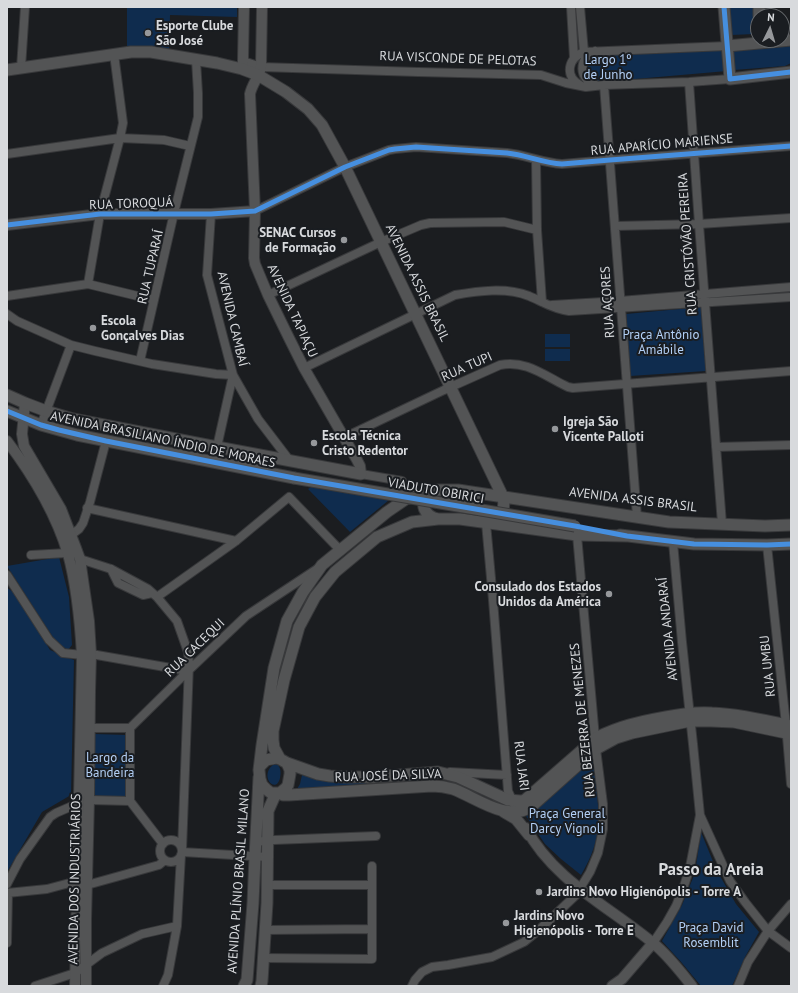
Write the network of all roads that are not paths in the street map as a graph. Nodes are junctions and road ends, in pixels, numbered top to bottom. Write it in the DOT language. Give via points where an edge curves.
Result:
graph roads {
  1 [pos="25,7"];
  2 [pos="244,7"];
  3 [pos="262,7"];
  4 [pos="571,7"];
  5 [pos="580,7"];
  6 [pos="724,7"];
  7 [pos="750,43"];
  8 [pos="727,46"];
  9 [pos="596,51"];
  10 [pos="584,52"];
  11 [pos="114,54"];
  12 [pos="574,58"];
  13 [pos="196,60"];
  14 [pos="243,65"];
  15 [pos="22,68"];
  16 [pos="7,70"];
  17 [pos="260,71"];
  18 [pos="791,72"];
  19 [pos="730,79"];
  20 [pos="689,82"];
  21 [pos="581,86"];
  22 [pos="602,86"];
  23 [pos="120,138"];
  24 [pos="190,146"];
  25 [pos="791,146"];
  26 [pos="694,153"];
  27 [pos="7,154"];
  28 [pos="536,160"];
  29 [pos="610,160"];
  30 [pos="345,167"];
  31 [pos="255,211"];
  32 [pos="100,214"];
  33 [pos="174,214"];
  34 [pos="211,214"];
  35 [pos="791,218"];
  36 [pos="699,224"];
  37 [pos="7,225"];
  38 [pos="615,226"];
  39 [pos="538,230"];
  40 [pos="381,242"];
  41 [pos="88,284"];
  42 [pos="791,287"];
  43 [pos="761,289"];
  44 [pos="704,294"];
  45 [pos="268,295"];
  46 [pos="7,296"];
  47 [pos="791,297"];
  48 [pos="762,299"];
  49 [pos="154,300"];
  50 [pos="705,303"];
  51 [pos="545,304"];
  52 [pos="620,305"];
  53 [pos="7,314"];
  54 [pos="416,314"];
  55 [pos="71,344"];
  56 [pos="140,361"];
  57 [pos="304,368"];
  58 [pos="791,371"];
  59 [pos="233,375"];
  60 [pos="710,377"];
  61 [pos="627,384"];
  62 [pos="451,387"];
  63 [pos="7,395"];
  64 [pos="25,403"];
  65 [pos="7,411"];
  66 [pos="46,411"];
  67 [pos="23,418"];
  68 [pos="41,425"];
  69 [pos="345,438"];
  70 [pos="7,441"];
  71 [pos="106,441"];
  72 [pos="791,444"];
  73 [pos="217,447"];
  74 [pos="716,447"];
  75 [pos="290,461"];
  76 [pos="361,474"];
  77 [pos="294,478"];
  78 [pos="402,481"];
  79 [pos="434,490"];
  80 [pos="503,497"];
  81 [pos="87,508"];
  82 [pos="637,517"];
  83 [pos="438,519"];
  84 [pos="486,523"];
  85 [pos="722,524"];
  86 [pos="791,525"];
  87 [pos="576,530"];
  88 [pos="66,536"];
  89 [pos="236,541"];
  90 [pos="673,542"];
  91 [pos="791,544"];
  92 [pos="767,545"];
  93 [pos="340,551"];
  94 [pos="67,553"];
  95 [pos="31,555"];
  96 [pos="80,559"];
  97 [pos="322,565"];
  98 [pos="7,575"];
  99 [pos="155,595"];
  100 [pos="86,637"];
  101 [pos="87,655"];
  102 [pos="188,670"];
  103 [pos="690,717"];
  104 [pos="85,728"];
  105 [pos="130,728"];
  106 [pos="789,730"];
  107 [pos="596,743"];
  108 [pos="284,761"];
  109 [pos="259,771"];
  110 [pos="438,772"];
  111 [pos="507,775"];
  112 [pos="791,784"];
  113 [pos="278,793"];
  114 [pos="130,801"];
  115 [pos="513,801"];
  116 [pos="84,802"];
  117 [pos="503,812"];
  118 [pos="518,812"];
  119 [pos="700,815"];
  120 [pos="529,835"];
  121 [pos="376,836"];
  122 [pos="268,841"];
  123 [pos="255,842"];
  124 [pos="163,844"];
  125 [pos="83,849"];
  126 [pos="181,852"];
  127 [pos="255,857"];
  128 [pos="268,857"];
  129 [pos="165,860"];
  130 [pos="372,866"];
  131 [pos="77,881"];
  132 [pos="7,884"];
  133 [pos="87,885"];
  134 [pos="271,885"];
  135 [pos="372,885"];
  136 [pos="580,889"];
  137 [pos="8,893"];
  138 [pos="791,904"];
  139 [pos="177,926"];
  140 [pos="372,929"];
  141 [pos="270,930"];
  142 [pos="768,931"];
  143 [pos="7,943"];
  144 [pos="653,943"];
  145 [pos="791,948"];
  146 [pos="268,957"];
  147 [pos="87,964"];
  148 [pos="75,973"];
  149 [pos="245,983"];
  150 [pos="263,984"];
  151 [pos="40,985"];
  152 [pos="75,986"];
  153 [pos="86,986"];
  154 [pos="163,986"];
  155 [pos="412,986"];
  156 [pos="612,986"];
  157 [pos="692,986"];
  158 [pos="738,986"];
  1 -- 15 [label="street"];
  2 -- 14 [label="street"];
  3 -- 17 [label="street"];
  4 -- 12 [label="street"];
  5 -- 10 [label="street"];
  6 -- 8 [label="main road"];
  7 -- 8 [label="main road"];
  8 -- 9 [label="street"];
  8 -- 19 [label="main road"];
  9 -- 10 [label="street"];
  9 -- 22 [label="street" via="586,57 582,67 588,82"];
  10 -- 12 [label="street"];
  11 -- 13 [label="main road, AVENIDA ASSIS BRASIL" via="151,52"];
  11 -- 15 [label="main road, AVENIDA ASSIS BRASIL"];
  11 -- 23 [label="street" via="123,123"];
  12 -- 21 [label="street" via="570,74"];
  13 -- 14 [label="main road, AVENIDA ASSIS BRASIL"];
  13 -- 24 [label="street, RUA TUPARAÍ" via="198,117"];
  14 -- 17 [label="main road, AVENIDA ASSIS BRASIL"];
  15 -- 16 [label="main road, AVENIDA ASSIS BRASIL"];
  17 -- 21 [label="street, RUA VISCONDE DE PELOTAS" via="541,75"];
  17 -- 30 [label="main road, AVENIDA ASSIS BRASIL" via="322,124"];
  17 -- 31 [label="street, AVENIDA TAPIAÇU" via="250,94"];
  18 -- 19 [label="main road, RUA VISCONDE DE PELOTAS"];
  19 -- 20 [label="street, RUA VISCONDE DE PELOTAS"];
  20 -- 22 [label="street, RUA VISCONDE DE PELOTAS"];
  20 -- 26 [label="street, RUA CRISTÓVÃO PEREIRA"];
  21 -- 22 [label="street, RUA VISCONDE DE PELOTAS"];
  22 -- 29 [label="street, RUA AÇORES"];
  23 -- 24 [label="street" via="164,140"];
  23 -- 27 [label="street"];
  23 -- 32 [label="street"];
  24 -- 33 [label="street, RUA TUPARAÍ"];
  25 -- 26 [label="street, RUA APARÍCIO MARIENSE"];
  26 -- 29 [label="street, RUA APARÍCIO MARIENSE"];
  26 -- 36 [label="street, RUA CRISTÓVÃO PEREIRA"];
  28 -- 29 [label="street, RUA APARÍCIO MARIENSE" via="554,164"];
  28 -- 30 [label="street, RUA APARÍCIO MARIENSE" via="507,153 416,147 389,150"];
  28 -- 39 [label="street"];
  29 -- 38 [label="street, RUA AÇORES"];
  30 -- 31 [label="street, RUA APARÍCIO MARIENSE"];
  30 -- 40 [label="main road, AVENIDA ASSIS BRASIL"];
  31 -- 34 [label="street, RUA TOROQUÁ"];
  31 -- 45 [label="street, AVENIDA TAPIAÇU" via="254,258"];
  32 -- 33 [label="street, RUA TOROQUÁ"];
  32 -- 37 [label="street, RUA TOROQUÁ"];
  32 -- 41 [label="street"];
  33 -- 34 [label="street, RUA TOROQUÁ"];
  33 -- 49 [label="street, RUA TUPARAÍ"];
  34 -- 59 [label="street, AVENIDA CAMBAÍ" via="208,275"];
  35 -- 36 [label="street"];
  36 -- 38 [label="street"];
  36 -- 44 [label="street, RUA CRISTÓVÃO PEREIRA"];
  38 -- 52 [label="street, RUA AÇORES"];
  39 -- 40 [label="street" via="504,222 434,222"];
  39 -- 51 [label="street"];
  40 -- 45 [label="street"];
  40 -- 54 [label="main road, AVENIDA ASSIS BRASIL"];
  41 -- 46 [label="street"];
  41 -- 49 [label="street"];
  42 -- 43 [label="street"];
  43 -- 44 [label="street"];
  43 -- 48 [label="street"];
  44 -- 50 [label="street, RUA CRISTÓVÃO PEREIRA"];
  44 -- 52 [label="street"];
  45 -- 57 [label="street, AVENIDA TAPIAÇU"];
  47 -- 48 [label="street"];
  48 -- 50 [label="street"];
  49 -- 56 [label="street, RUA TUPARAÍ"];
  50 -- 52 [label="street"];
  50 -- 60 [label="street, RUA CRISTÓVÃO PEREIRA"];
  51 -- 52 [label="street"];
  51 -- 54 [label="street" via="511,292 479,291 455,295"];
  52 -- 61 [label="street, RUA AÇORES"];
  53 -- 55 [label="street" via="17,321"];
  54 -- 57 [label="street"];
  54 -- 62 [label="main road, AVENIDA ASSIS BRASIL"];
  55 -- 56 [label="street"];
  55 -- 66 [label="street"];
  56 -- 59 [label="street"];
  57 -- 69 [label="street, AVENIDA TAPIAÇU"];
  58 -- 60 [label="street, RUA TUPI"];
  59 -- 73 [label="street"];
  59 -- 75 [label="street, AVENIDA CAMBAÍ" via="258,419"];
  60 -- 61 [label="street, RUA TUPI"];
  60 -- 74 [label="street, RUA CRISTÓVÃO PEREIRA"];
  61 -- 62 [label="street, RUA TUPI" via="568,387 529,367 513,363 500,365"];
  61 -- 82 [label="street, RUA AÇORES"];
  62 -- 69 [label="street, RUA TUPI"];
  62 -- 80 [label="main road, AVENIDA ASSIS BRASIL"];
  63 -- 64 [label="main road, AVENIDA BRASILIANO ÍNDIO DE MORAES"];
  64 -- 66 [label="main road, AVENIDA BRASILIANO ÍNDIO DE MORAES"];
  64 -- 67 [label="street, AVENIDA DOS INDUSTRIÁRIOS"];
  65 -- 67 [label="main road, AVENIDA BRASILIANO ÍNDIO DE MORAES"];
  66 -- 68 [label="street"];
  66 -- 73 [label="main road, AVENIDA BRASILIANO ÍNDIO DE MORAES" via="73,419"];
  67 -- 68 [label="main road, AVENIDA BRASILIANO ÍNDIO DE MORAES"];
  67 -- 88 [label="street, AVENIDA DOS INDUSTRIÁRIOS" via="24,446 61,509"];
  68 -- 71 [label="main road, AVENIDA BRASILIANO ÍNDIO DE MORAES"];
  69 -- 76 [label="street, AVENIDA TAPIAÇU" via="360,466"];
  70 -- 88 [label="street, AVENIDA DOS INDUSTRIÁRIOS" via="42,493"];
  71 -- 77 [label="main road, AVENIDA BRASILIANO ÍNDIO DE MORAES"];
  71 -- 81 [label="street"];
  72 -- 74 [label="street"];
  73 -- 75 [label="main road, AVENIDA BRASILIANO ÍNDIO DE MORAES"];
  74 -- 85 [label="street, RUA CRISTÓVÃO PEREIRA"];
  75 -- 76 [label="main road, AVENIDA BRASILIANO ÍNDIO DE MORAES"];
  76 -- 78 [label="street"];
  77 -- 87 [label="main road, VIADUTO OBIRICI, bridge"];
  79 -- 80 [label="main road, AVENIDA PLÍNIO BRASIL MILANO" via="458,490"];
  79 -- 83 [label="main road" via="427,495 424,504 429,516"];
  79 -- 93 [label="main road, AVENIDA PLÍNIO BRASIL MILANO" via="406,499"];
  80 -- 82 [label="main road, AVENIDA ASSIS BRASIL"];
  80 -- 84 [label="main road" via="501,515"];
  81 -- 88 [label="street" via="79,529"];
  81 -- 89 [label="street"];
  82 -- 85 [label="main road, AVENIDA ASSIS BRASIL" via="670,522"];
  83 -- 84 [label="main road"];
  83 -- 108 [label="main road" via="412,522 377,537 335,572 315,597 299,627 284,680 274,731 274,748"];
  84 -- 87 [label="main road"];
  84 -- 111 [label="street, RUA JARI"];
  85 -- 86 [label="main road, AVENIDA ASSIS BRASIL"];
  87 -- 90 [label="main road"];
  87 -- 107 [label="street, RUA BEZERRA DE MENEZES"];
  88 -- 94 [label="street, AVENIDA DOS INDUSTRIÁRIOS"];
  88 -- 96 [label="street, AVENIDA DOS INDUSTRIÁRIOS" via="76,548"];
  89 -- 93 [label="street" via="289,497"];
  89 -- 99 [label="street"];
  90 -- 92 [label="main road"];
  90 -- 103 [label="street, AVENIDA ANDARAÍ"];
  91 -- 92 [label="main road"];
  92 -- 106 [label="street, RUA UMBU"];
  93 -- 97 [label="main road, AVENIDA PLÍNIO BRASIL MILANO"];
  94 -- 95 [label="street"];
  94 -- 100 [label="street, AVENIDA DOS INDUSTRIÁRIOS" via="81,628"];
  96 -- 99 [label="street" via="111,569 148,588"];
  96 -- 100 [label="street, AVENIDA DOS INDUSTRIÁRIOS" via="89,621"];
  97 -- 102 [label="street, RUA CACEQUI" via="246,616"];
  97 -- 109 [label="main road, AVENIDA PLÍNIO BRASIL MILANO" via="302,592 287,621 274,668"];
  98 -- 101 [label="street" via="49,640 63,653"];
  99 -- 102 [label="street" via="177,620 188,652"];
  100 -- 101 [label="street, AVENIDA DOS INDUSTRIÁRIOS"];
  101 -- 102 [label="street"];
  101 -- 104 [label="street, AVENIDA DOS INDUSTRIÁRIOS"];
  102 -- 105 [label="street, RUA CACEQUI"];
  102 -- 126 [label="street"];
  103 -- 106 [label="main road"];
  103 -- 107 [label="main road"];
  103 -- 119 [label="street, AVENIDA ANDARAÍ"];
  104 -- 105 [label="street"];
  104 -- 116 [label="street, AVENIDA DOS INDUSTRIÁRIOS"];
  105 -- 114 [label="street"];
  106 -- 112 [label="street, RUA UMBU"];
  107 -- 115 [label="main road" via="525,800"];
  107 -- 118 [label="main road" via="531,807"];
  107 -- 136 [label="street, RUA BEZERRA DE MENEZES" via="603,804 603,830 598,853"];
  108 -- 109 [label="main road" via="271,758 266,760"];
  108 -- 110 [label="main road, RUA JOSÉ DA SILVA" via="330,776 374,777"];
  108 -- 113 [label="main road" via="290,770 290,779 286,788"];
  109 -- 113 [label="main road" via="262,785 272,793"];
  109 -- 123 [label="main road, AVENIDA PLÍNIO BRASIL MILANO"];
  110 -- 111 [label="street, RUA JOSÉ DA SILVA"];
  110 -- 115 [label="main road, RUA JOSÉ DA SILVA" via="458,777"];
  111 -- 115 [label="street, RUA JARI" via="508,790"];
  113 -- 117 [label="main road, RUA JOSÉ DA SILVA" via="289,795 442,786"];
  113 -- 122 [label="main road, AVENIDA PLÍNIO BRASIL MILANO" via="268,812"];
  114 -- 116 [label="street"];
  114 -- 124 [label="street"];
  115 -- 118 [label="street, RUA JARI"];
  116 -- 125 [label="street, AVENIDA DOS INDUSTRIÁRIOS"];
  116 -- 132 [label="street" via="50,817 20,859"];
  117 -- 118 [label="main road, RUA JOSÉ DA SILVA"];
  117 -- 120 [label="main road" via="516,819"];
  118 -- 120 [label="street, RUA JARI"];
  119 -- 142 [label="street" via="730,881"];
  119 -- 144 [label="street, AVENIDA ANDARAÍ" via="684,886 676,906"];
  120 -- 136 [label="street, RUA JARI" via="541,853"];
  121 -- 122 [label="street"];
  122 -- 123 [label="street"];
  122 -- 128 [label="main road, AVENIDA PLÍNIO BRASIL MILANO"];
  123 -- 127 [label="main road, AVENIDA PLÍNIO BRASIL MILANO"];
  124 -- 126 [label="street" via="166,841 175,841 181,847"];
  124 -- 129 [label="street" via="160,852"];
  125 -- 131 [label="street, AVENIDA DOS INDUSTRIÁRIOS"];
  125 -- 133 [label="street, AVENIDA DOS INDUSTRIÁRIOS"];
  126 -- 127 [label="street"];
  126 -- 129 [label="street" via="176,861"];
  126 -- 139 [label="street"];
  127 -- 128 [label="street"];
  127 -- 149 [label="main road, AVENIDA PLÍNIO BRASIL MILANO"];
  128 -- 134 [label="main road, AVENIDA PLÍNIO BRASIL MILANO"];
  129 -- 133 [label="street" via="159,865"];
  130 -- 135 [label="street"];
  131 -- 137 [label="street" via="47,889"];
  131 -- 148 [label="street, AVENIDA DOS INDUSTRIÁRIOS"];
  133 -- 147 [label="street, AVENIDA DOS INDUSTRIÁRIOS"];
  134 -- 135 [label="street"];
  134 -- 141 [label="main road, AVENIDA PLÍNIO BRASIL MILANO"];
  135 -- 140 [label="street"];
  136 -- 144 [label="street, RUA JARI"];
  136 -- 155 [label="street, RUA BEZERRA DE MENEZES" via="558,913 524,942 492,957 432,967 422,972"];
  137 -- 143 [label="street"];
  138 -- 142 [label="street"];
  139 -- 147 [label="street" via="142,934 102,953"];
  139 -- 154 [label="street" via="168,975"];
  140 -- 141 [label="street"];
  140 -- 146 [label="street" via="370,959"];
  141 -- 146 [label="main road, AVENIDA PLÍNIO BRASIL MILANO"];
  142 -- 145 [label="street"];
  142 -- 158 [label="street" via="748,962"];
  144 -- 156 [label="street, AVENIDA ANDARAÍ" via="622,979"];
  144 -- 157 [label="street, RUA JARI"];
  146 -- 150 [label="main road, AVENIDA PLÍNIO BRASIL MILANO"];
  147 -- 148 [label="street"];
  147 -- 153 [label="street, AVENIDA DOS INDUSTRIÁRIOS"];
  148 -- 151 [label="street"];
  148 -- 152 [label="street, AVENIDA DOS INDUSTRIÁRIOS"];
  149 -- 150 [label="main road" via="256,979"];
}
